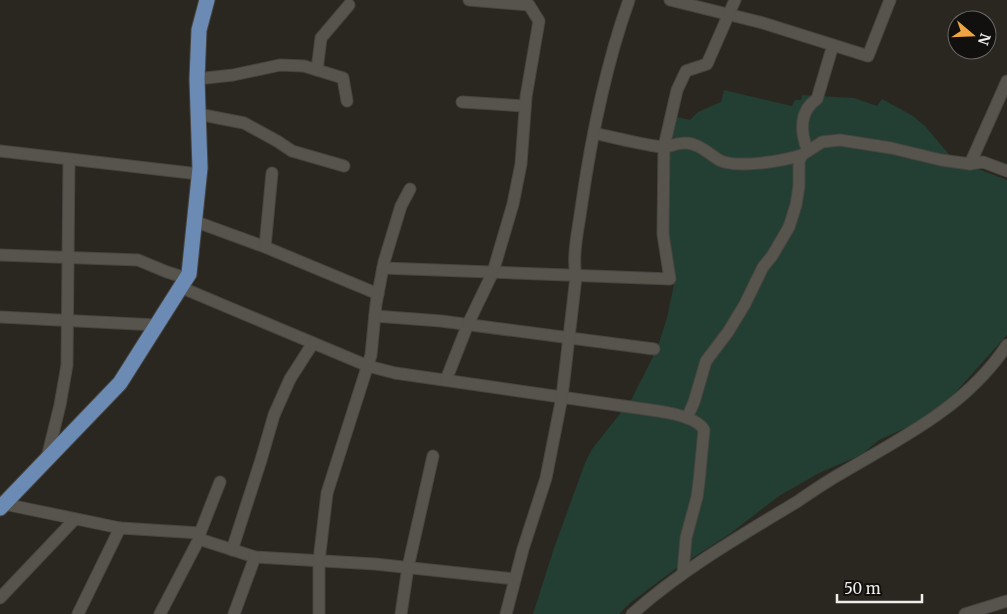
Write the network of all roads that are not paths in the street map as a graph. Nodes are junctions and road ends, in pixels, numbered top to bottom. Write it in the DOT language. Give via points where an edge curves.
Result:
graph roads {
  1 [pos="207,0"];
  2 [pos="469,0"];
  3 [pos="629,0"];
  4 [pos="670,0"];
  5 [pos="735,0"];
  6 [pos="890,0"];
  7 [pos="517,2"];
  8 [pos="349,5"];
  9 [pos="729,14"];
  10 [pos="833,45"];
  11 [pos="317,70"];
  12 [pos="197,79"];
  13 [pos="1007,81"];
  14 [pos="347,101"];
  15 [pos="462,102"];
  16 [pos="525,106"];
  17 [pos="198,114"];
  18 [pos="594,133"];
  19 [pos="664,147"];
  20 [pos="0,151"];
  21 [pos="805,153"];
  22 [pos="69,160"];
  23 [pos="970,164"];
  24 [pos="344,166"];
  25 [pos="1007,172"];
  26 [pos="272,173"];
  27 [pos="199,174"];
  28 [pos="410,189"];
  29 [pos="194,221"];
  30 [pos="265,247"];
  31 [pos="0,255"];
  32 [pos="67,258"];
  33 [pos="383,268"];
  34 [pos="493,272"];
  35 [pos="575,275"];
  36 [pos="183,282"];
  37 [pos="378,294"];
  38 [pos="374,316"];
  39 [pos="0,317"];
  40 [pos="66,320"];
  41 [pos="468,324"];
  42 [pos="156,325"];
  43 [pos="569,338"];
  44 [pos="313,343"];
  45 [pos="1007,345"];
  46 [pos="654,349"];
  47 [pos="368,366"];
  48 [pos="446,380"];
  49 [pos="562,396"];
  50 [pos="686,418"];
  51 [pos="433,456"];
  52 [pos="46,460"];
  53 [pos="220,482"];
  54 [pos="2,506"];
  55 [pos="75,519"];
  56 [pos="120,528"];
  57 [pos="199,536"];
  58 [pos="232,550"];
  59 [pos="255,557"];
  60 [pos="319,561"];
  61 [pos="408,567"];
  62 [pos="683,573"];
  63 [pos="515,579"];
  64 [pos="0,598"];
  65 [pos="1007,601"];
  66 [pos="78,614"];
  67 [pos="160,614"];
  68 [pos="235,614"];
  69 [pos="242,614"];
  70 [pos="318,614"];
  71 [pos="400,614"];
  72 [pos="506,614"];
  73 [pos="632,614"];
  74 [pos="965,614"];
  1 -- 12 [label="main road" via="199,30"];
  2 -- 7 [label="street"];
  3 -- 18 [label="street" via="601,96"];
  4 -- 9 [label="street"];
  5 -- 9 [label="street"];
  6 -- 10 [label="street" via="868,56"];
  7 -- 16 [label="street" via="529,4 539,22"];
  8 -- 11 [label="street" via="321,38"];
  9 -- 10 [label="street"];
  9 -- 19 [label="street" via="707,64 686,71 676,90"];
  10 -- 21 [label="street" via="817,99 809,104 802,125"];
  11 -- 12 [label="street" via="280,65"];
  11 -- 14 [label="street" via="343,78"];
  12 -- 17 [label="main road"];
  13 -- 23 [label="street"];
  15 -- 16 [label="street"];
  16 -- 34 [label="street" via="521,164"];
  17 -- 24 [label="street" via="244,123 292,151"];
  17 -- 27 [label="main road"];
  18 -- 19 [label="street"];
  18 -- 35 [label="street" via="574,261"];
  19 -- 21 [label="street" via="685,143 694,145 720,161 736,164 777,161"];
  19 -- 35 [label="street" via="663,234 670,280"];
  20 -- 22 [label="street"];
  21 -- 23 [label="street" via="822,142 840,140"];
  21 -- 50 [label="street" via="799,161 799,186 789,227 728,332 706,361"];
  22 -- 27 [label="street"];
  22 -- 32 [label="street"];
  23 -- 25 [label="street" via="983,162"];
  26 -- 30 [label="street"];
  27 -- 29 [label="main road"];
  28 -- 33 [label="street" via="401,206"];
  29 -- 30 [label="street"];
  29 -- 36 [label="main road" via="189,274"];
  30 -- 37 [label="street"];
  31 -- 32 [label="street"];
  32 -- 36 [label="street" via="138,260"];
  32 -- 40 [label="street"];
  33 -- 34 [label="street"];
  33 -- 37 [label="street"];
  34 -- 35 [label="street"];
  34 -- 41 [label="street"];
  35 -- 43 [label="street"];
  36 -- 42 [label="main road"];
  36 -- 44 [label="street"];
  37 -- 38 [label="street"];
  38 -- 41 [label="street"];
  38 -- 47 [label="street"];
  39 -- 40 [label="street"];
  40 -- 42 [label="street"];
  40 -- 52 [label="street" via="67,365"];
  41 -- 43 [label="street"];
  41 -- 48 [label="street"];
  42 -- 52 [label="main road" via="120,383"];
  43 -- 46 [label="street"];
  43 -- 49 [label="street"];
  44 -- 47 [label="street"];
  44 -- 58 [label="street" via="290,379 274,415"];
  45 -- 62 [label="street" via="971,387 933,419 837,475"];
  47 -- 48 [label="street"];
  47 -- 60 [label="street" via="327,493"];
  48 -- 49 [label="street"];
  49 -- 50 [label="street"];
  49 -- 63 [label="street" via="546,478"];
  50 -- 62 [label="street" via="704,430 698,489 686,538"];
  51 -- 61 [label="street"];
  52 -- 54 [label="main road"];
  53 -- 57 [label="street"];
  54 -- 55 [label="street"];
  55 -- 56 [label="street"];
  55 -- 64 [label="street"];
  56 -- 57 [label="street"];
  56 -- 66 [label="street"];
  57 -- 58 [label="street"];
  57 -- 67 [label="street"];
  58 -- 59 [label="street"];
  59 -- 60 [label="street"];
  59 -- 68 [label="street"];
  60 -- 61 [label="street"];
  60 -- 70 [label="street"];
  61 -- 63 [label="street"];
  61 -- 71 [label="street"];
  62 -- 73 [label="street"];
  63 -- 72 [label="street"];
  65 -- 74 [label="street"];
  68 -- 69 [label="street"];
}
